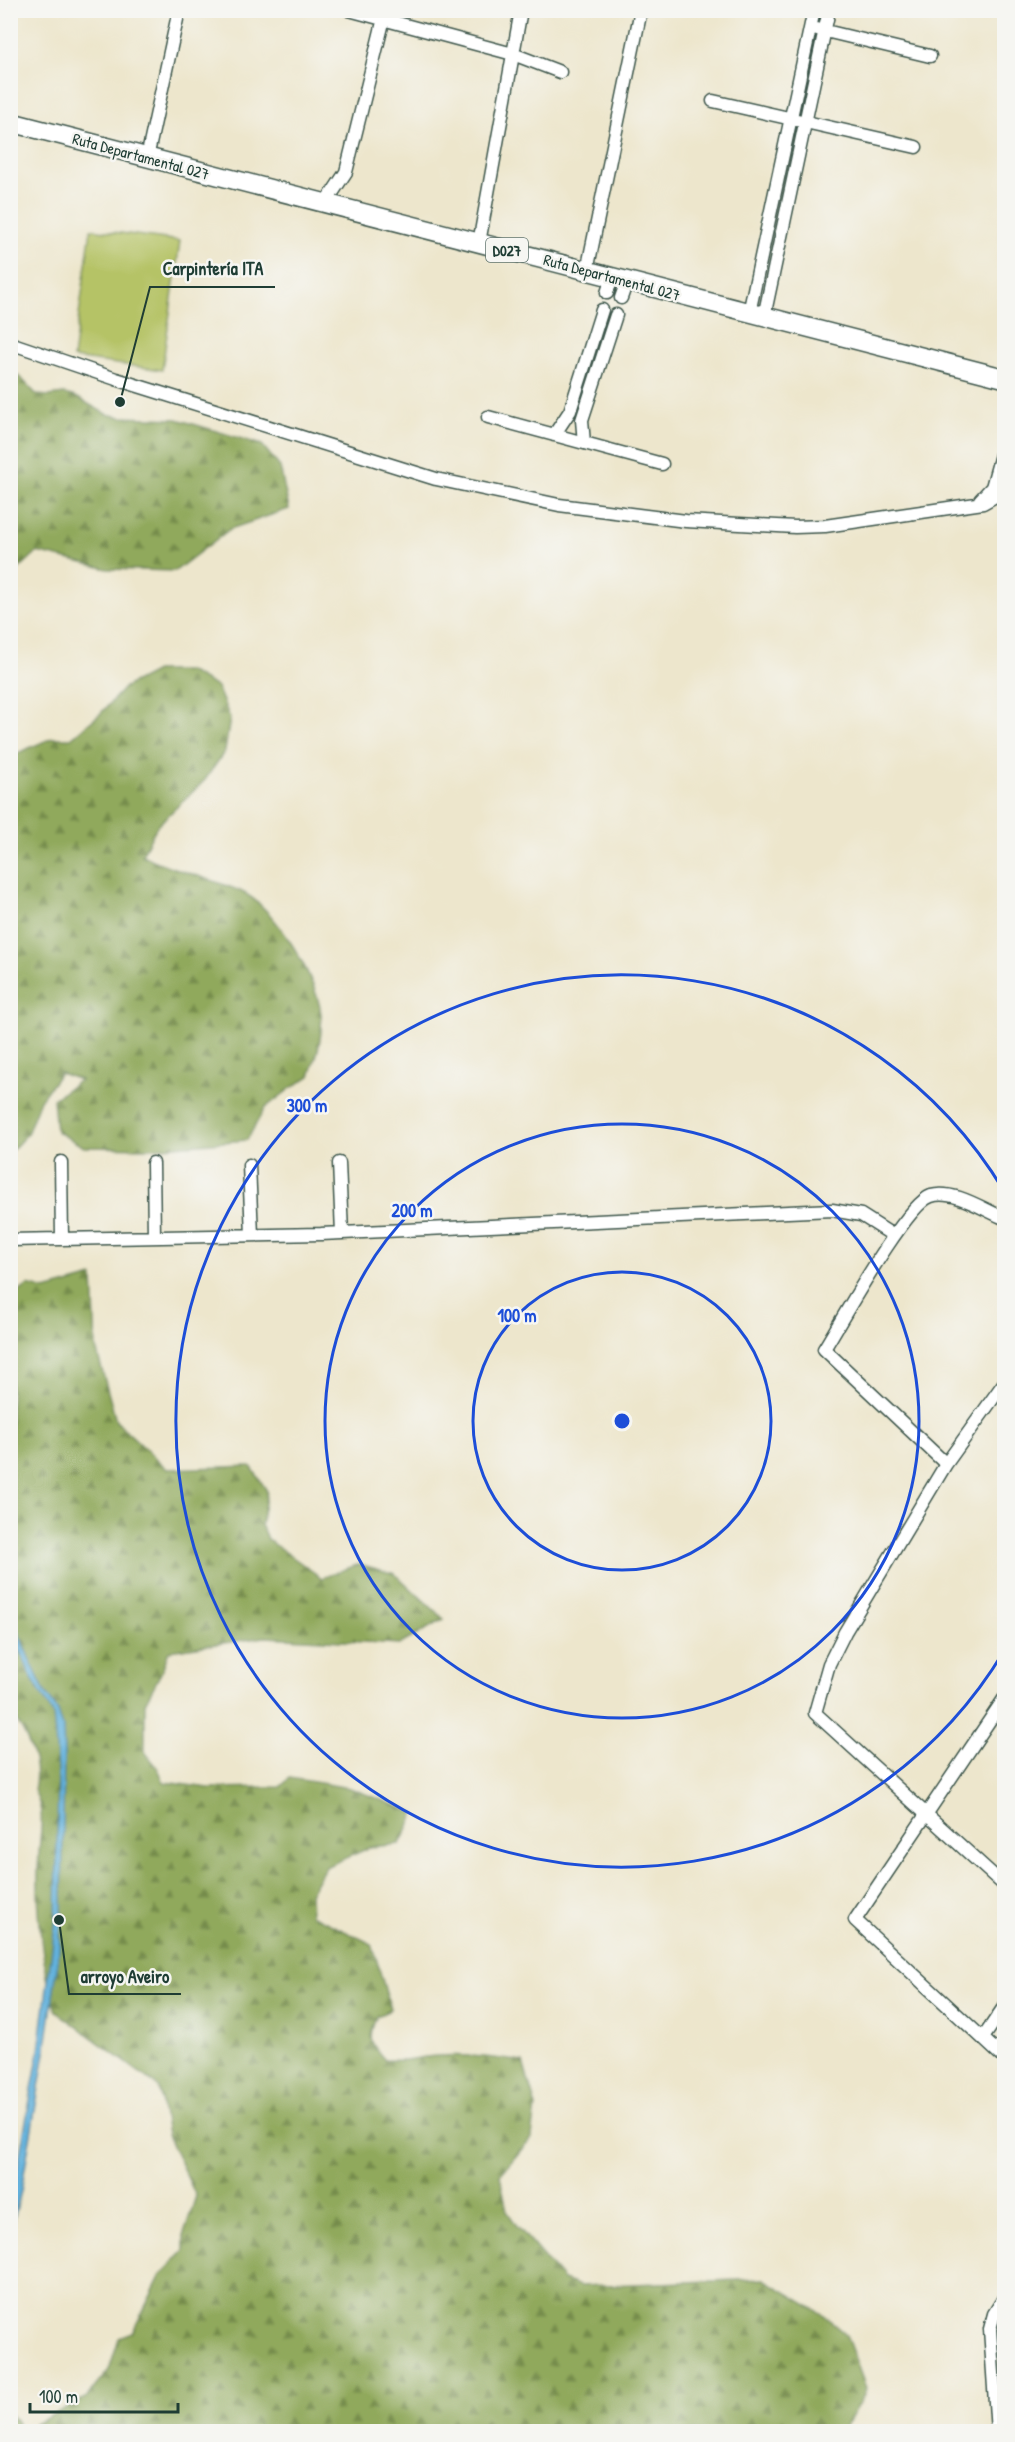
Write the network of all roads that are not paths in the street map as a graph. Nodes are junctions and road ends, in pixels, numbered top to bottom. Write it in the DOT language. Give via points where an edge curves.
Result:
graph roads {
  1 [pos="179,10"];
  2 [pos="349,10"];
  3 [pos="522,10"];
  4 [pos="641,10"];
  5 [pos="814,10"];
  6 [pos="829,10"];
  7 [pos="385,15"];
  8 [pos="811,28"];
  9 [pos="825,31"];
  10 [pos="513,54"];
  11 [pos="930,56"];
  12 [pos="560,72"];
  13 [pos="713,102"];
  14 [pos="791,119"];
  15 [pos="10,122"];
  16 [pos="805,122"];
  17 [pos="916,147"];
  18 [pos="147,158"];
  19 [pos="325,204"];
  20 [pos="479,243"];
  21 [pos="587,271"];
  22 [pos="602,310"];
  23 [pos="616,315"];
  24 [pos="756,315"];
  25 [pos="10,344"];
  26 [pos="1005,378"];
  27 [pos="488,417"];
  28 [pos="554,435"];
  29 [pos="584,443"];
  30 [pos="1005,444"];
  31 [pos="662,464"];
  32 [pos="1005,478"];
  33 [pos="977,504"];
  34 [pos="60,1162"];
  35 [pos="153,1163"];
  36 [pos="339,1163"];
  37 [pos="249,1165"];
  38 [pos="1005,1218"];
  39 [pos="342,1233"];
  40 [pos="252,1235"];
  41 [pos="894,1236"];
  42 [pos="154,1237"];
  43 [pos="62,1239"];
  44 [pos="10,1240"];
  45 [pos="1005,1383"];
  46 [pos="946,1464"];
  47 [pos="1005,1699"];
  48 [pos="926,1815"];
  49 [pos="1005,1885"];
  50 [pos="1005,2007"];
  51 [pos="982,2038"];
  52 [pos="1005,2058"];
  53 [pos="1005,2298"];
  54 [pos="997,2432"];
  1 -- 18 [label="street"];
  2 -- 7 [label="street"];
  3 -- 10 [label="street"];
  4 -- 21 [label="street"];
  5 -- 8 [label="street"];
  6 -- 9 [label="street"];
  7 -- 10 [label="street"];
  7 -- 19 [label="street" via="346,172"];
  8 -- 9 [label="street"];
  8 -- 14 [label="street"];
  9 -- 11 [label="street"];
  9 -- 16 [label="street"];
  10 -- 12 [label="street"];
  10 -- 20 [label="street"];
  13 -- 14 [label="street"];
  14 -- 16 [label="street"];
  14 -- 24 [label="street"];
  15 -- 18 [label="main road, Ruta Departamental 027 / D027"];
  16 -- 17 [label="street"];
  16 -- 24 [label="street"];
  18 -- 19 [label="main road, Ruta Departamental 027 / D027"];
  19 -- 20 [label="main road, Ruta Departamental 027 / D027"];
  20 -- 21 [label="main road, Ruta Departamental 027 / D027"];
  21 -- 24 [label="main road, Ruta Departamental 027 / D027" via="617,288"];
  22 -- 28 [label="street" via="570,411"];
  23 -- 29 [label="street" via="582,420"];
  24 -- 26 [label="main road, Ruta Departamental 027 / D027"];
  25 -- 33 [label="street" via="436,479 559,505 686,521 795,527"];
  27 -- 28 [label="street"];
  28 -- 29 [label="street"];
  29 -- 31 [label="street"];
  30 -- 33 [label="street" via="992,487"];
  32 -- 33 [label="street" via="997,495"];
  34 -- 43 [label="street"];
  35 -- 42 [label="street"];
  36 -- 39 [label="street"];
  37 -- 40 [label="street"];
  38 -- 41 [label="street" via="957,1198 930,1196 915,1208"];
  39 -- 40 [label="street"];
  39 -- 41 [label="street" via="832,1210 861,1215"];
  40 -- 42 [label="street"];
  41 -- 46 [label="street" via="824,1349"];
  42 -- 43 [label="street"];
  43 -- 44 [label="street"];
  45 -- 46 [label="street"];
  46 -- 48 [label="street" via="845,1632 829,1664 815,1713"];
  47 -- 48 [label="street"];
  48 -- 49 [label="street"];
  48 -- 51 [label="street" via="855,1920"];
  50 -- 51 [label="street"];
  51 -- 52 [label="street"];
  53 -- 54 [label="street" via="990,2329"];
}
